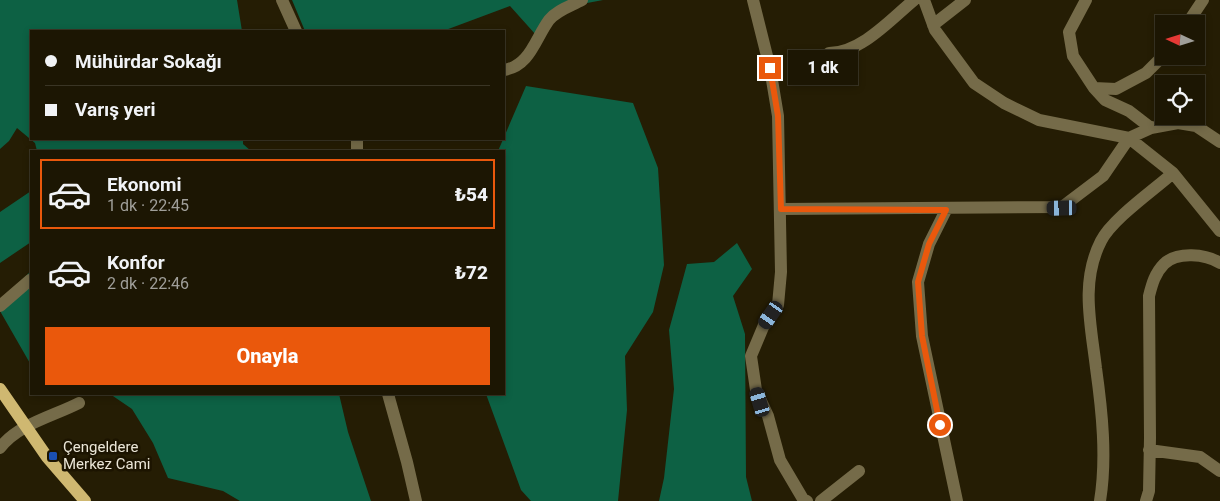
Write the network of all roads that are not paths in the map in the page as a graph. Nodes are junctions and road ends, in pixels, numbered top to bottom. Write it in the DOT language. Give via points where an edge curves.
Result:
graph roads {
  1 [pos="282,0"];
  2 [pos="582,0"];
  3 [pos="753,0"];
  4 [pos="914,0"];
  5 [pos="924,0"];
  6 [pos="965,0"];
  7 [pos="1086,0"];
  8 [pos="1203,0"];
  9 [pos="1193,15"];
  10 [pos="933,25"];
  11 [pos="296,30"];
  12 [pos="830,53"];
  13 [pos="1155,64"];
  14 [pos="505,70"];
  15 [pos="1094,88"];
  16 [pos="1151,128"];
  17 [pos="1129,138"];
  18 [pos="1220,141"];
  19 [pos="1173,173"];
  20 [pos="781,209"];
  21 [pos="946,210"];
  22 [pos="1220,231"];
  23 [pos="1220,263"];
  24 [pos="30,280"];
  25 [pos="0,306"];
  26 [pos="0,389"];
  27 [pos="388,395"];
  28 [pos="80,403"];
  29 [pos="26,427"];
  30 [pos="0,448"];
  31 [pos="1149,450"];
  32 [pos="859,471"];
  33 [pos="1220,471"];
  34 [pos="85,501"];
  35 [pos="416,501"];
  36 [pos="807,501"];
  37 [pos="821,501"];
  38 [pos="957,501"];
  39 [pos="1100,501"];
  40 [pos="1146,501"];
  1 -- 11 [label="street"];
  2 -- 14 [label="street" via="557,12 520,64"];
  3 -- 20 [label="street" via="778,116"];
  4 -- 12 [label="street" via="864,41 842,53"];
  5 -- 10 [label="street"];
  6 -- 10 [label="street"];
  7 -- 15 [label="street" via="1069,32 1073,56"];
  8 -- 9 [label="street"];
  10 -- 17 [label="street" via="974,83 1004,103 1038,120"];
  13 -- 15 [label="street" via="1146,73 1116,89"];
  15 -- 16 [label="street" via="1105,100 1129,111"];
  16 -- 17 [label="street"];
  16 -- 18 [label="street" via="1178,124 1196,126"];
  17 -- 19 [label="street"];
  17 -- 21 [label="street" via="1103,176 1062,208"];
  19 -- 22 [label="street"];
  19 -- 39 [label="street" via="1102,239 1091,267 1088,315 1103,438"];
  20 -- 21 [label="street"];
  20 -- 36 [label="street" via="782,272 778,305 764,325 751,356 756,390 768,416 780,460"];
  21 -- 38 [label="street" via="929,244 918,282 922,336"];
  23 -- 31 [label="street" via="1198,255 1180,257 1165,263 1153,280 1148,333"];
  24 -- 25 [label="street"];
  26 -- 29 [label="main road"];
  27 -- 35 [label="street"];
  28 -- 29 [label="street"];
  29 -- 30 [label="street"];
  29 -- 34 [label="main road"];
  31 -- 33 [label="street" via="1200,457"];
  31 -- 40 [label="street"];
  32 -- 37 [label="street"];
}
